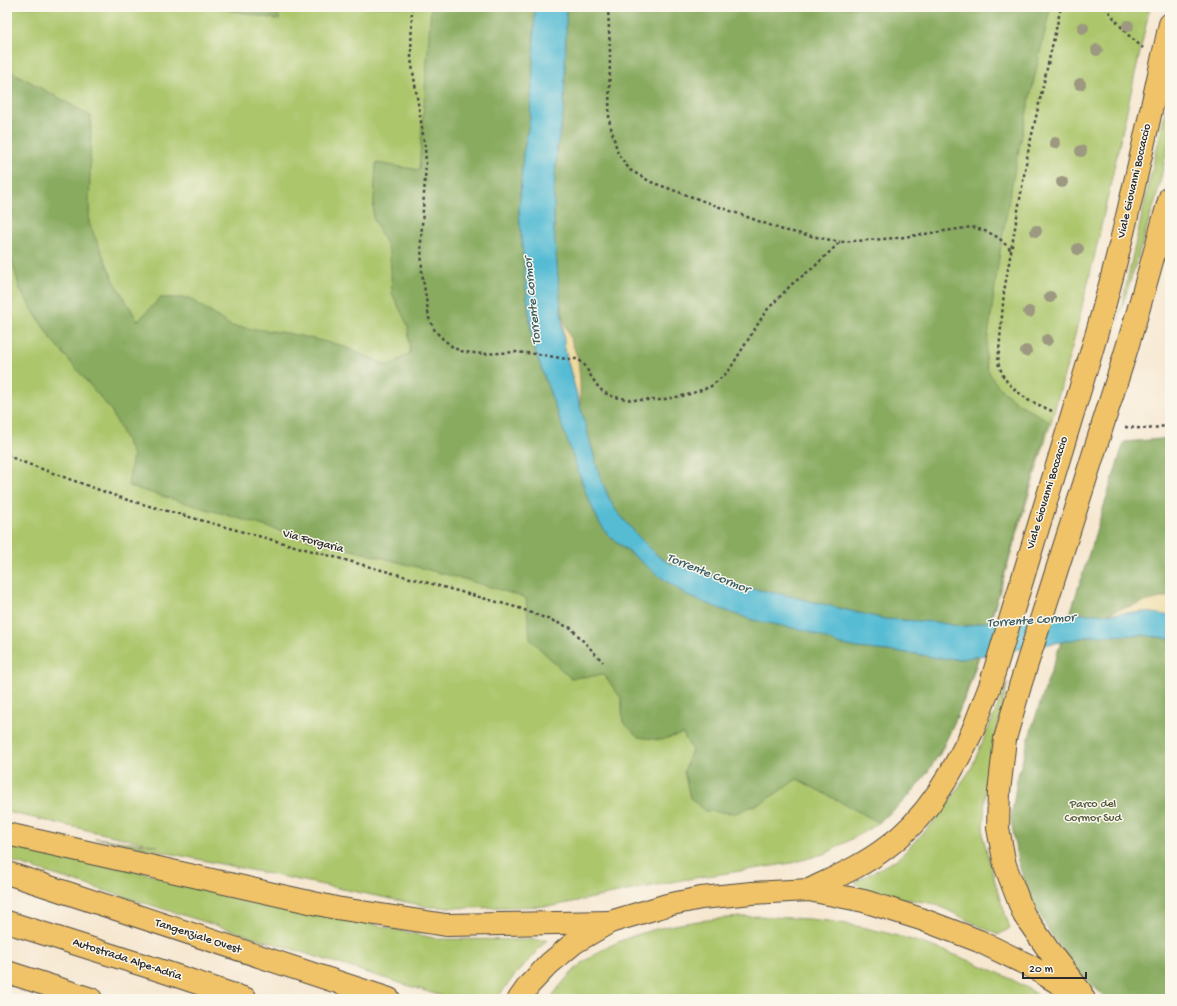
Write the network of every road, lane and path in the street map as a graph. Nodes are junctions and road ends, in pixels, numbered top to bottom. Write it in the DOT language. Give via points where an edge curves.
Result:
graph roads {
  1 [pos="412,7"];
  2 [pos="608,7"];
  3 [pos="1060,7"];
  4 [pos="1105,7"];
  5 [pos="1170,24"];
  6 [pos="1161,64"];
  7 [pos="1170,197"];
  8 [pos="840,242"];
  9 [pos="1011,250"];
  10 [pos="1013,388"];
  11 [pos="1170,425"];
  12 [pos="1127,428"];
  13 [pos="7,455"];
  14 [pos="603,662"];
  15 [pos="7,834"];
  16 [pos="7,873"];
  17 [pos="810,890"];
  18 [pos="7,922"];
  19 [pos="610,922"];
  20 [pos="7,972"];
  21 [pos="90,999"];
  22 [pos="246,999"];
  23 [pos="389,999"];
  24 [pos="519,999"];
  25 [pos="1085,999"];
  1 -- 8 [label="path" via="411,59 426,163 421,241 422,272 429,318 435,331 454,348 484,354 516,352 578,359 599,388 614,397 660,400 687,395 710,387 728,372 766,311 792,284"];
  2 -- 8 [label="path" via="609,120 618,154 630,170 651,182 782,230"];
  3 -- 9 [label="path" via="1028,152"];
  4 -- 6 [label="path" via="1126,34"];
  5 -- 6 [label="main road, Viale Giovanni Boccaccio"];
  6 -- 17 [label="main road, Viale Giovanni Boccaccio, bridge" via="1102,314 990,686 973,730 955,767 933,799 909,827 887,847 843,874"];
  7 -- 25 [label="main road, bridge" via="1138,312 1020,686 1005,739 999,792 998,828 1005,865 1024,915"];
  8 -- 9 [label="path" via="897,238 972,227 999,238"];
  9 -- 10 [label="path" via="1004,292 998,363 1004,378"];
  11 -- 12 [label="path" via="1148,429"];
  13 -- 14 [label="path, Via Forgaria" via="124,499 519,608 571,628"];
  15 -- 19 [label="main road" via="336,908 446,925"];
  16 -- 23 [label="main road, Tangenziale Ovest"];
  17 -- 19 [label="main road" via="702,898 667,905"];
  17 -- 25 [label="main road" via="871,903 979,941 1032,967"];
  18 -- 22 [label="main road, Autostrada Alpe-Adria"];
  19 -- 24 [label="main road" via="564,951 529,985"];
  20 -- 21 [label="main road"];
}
